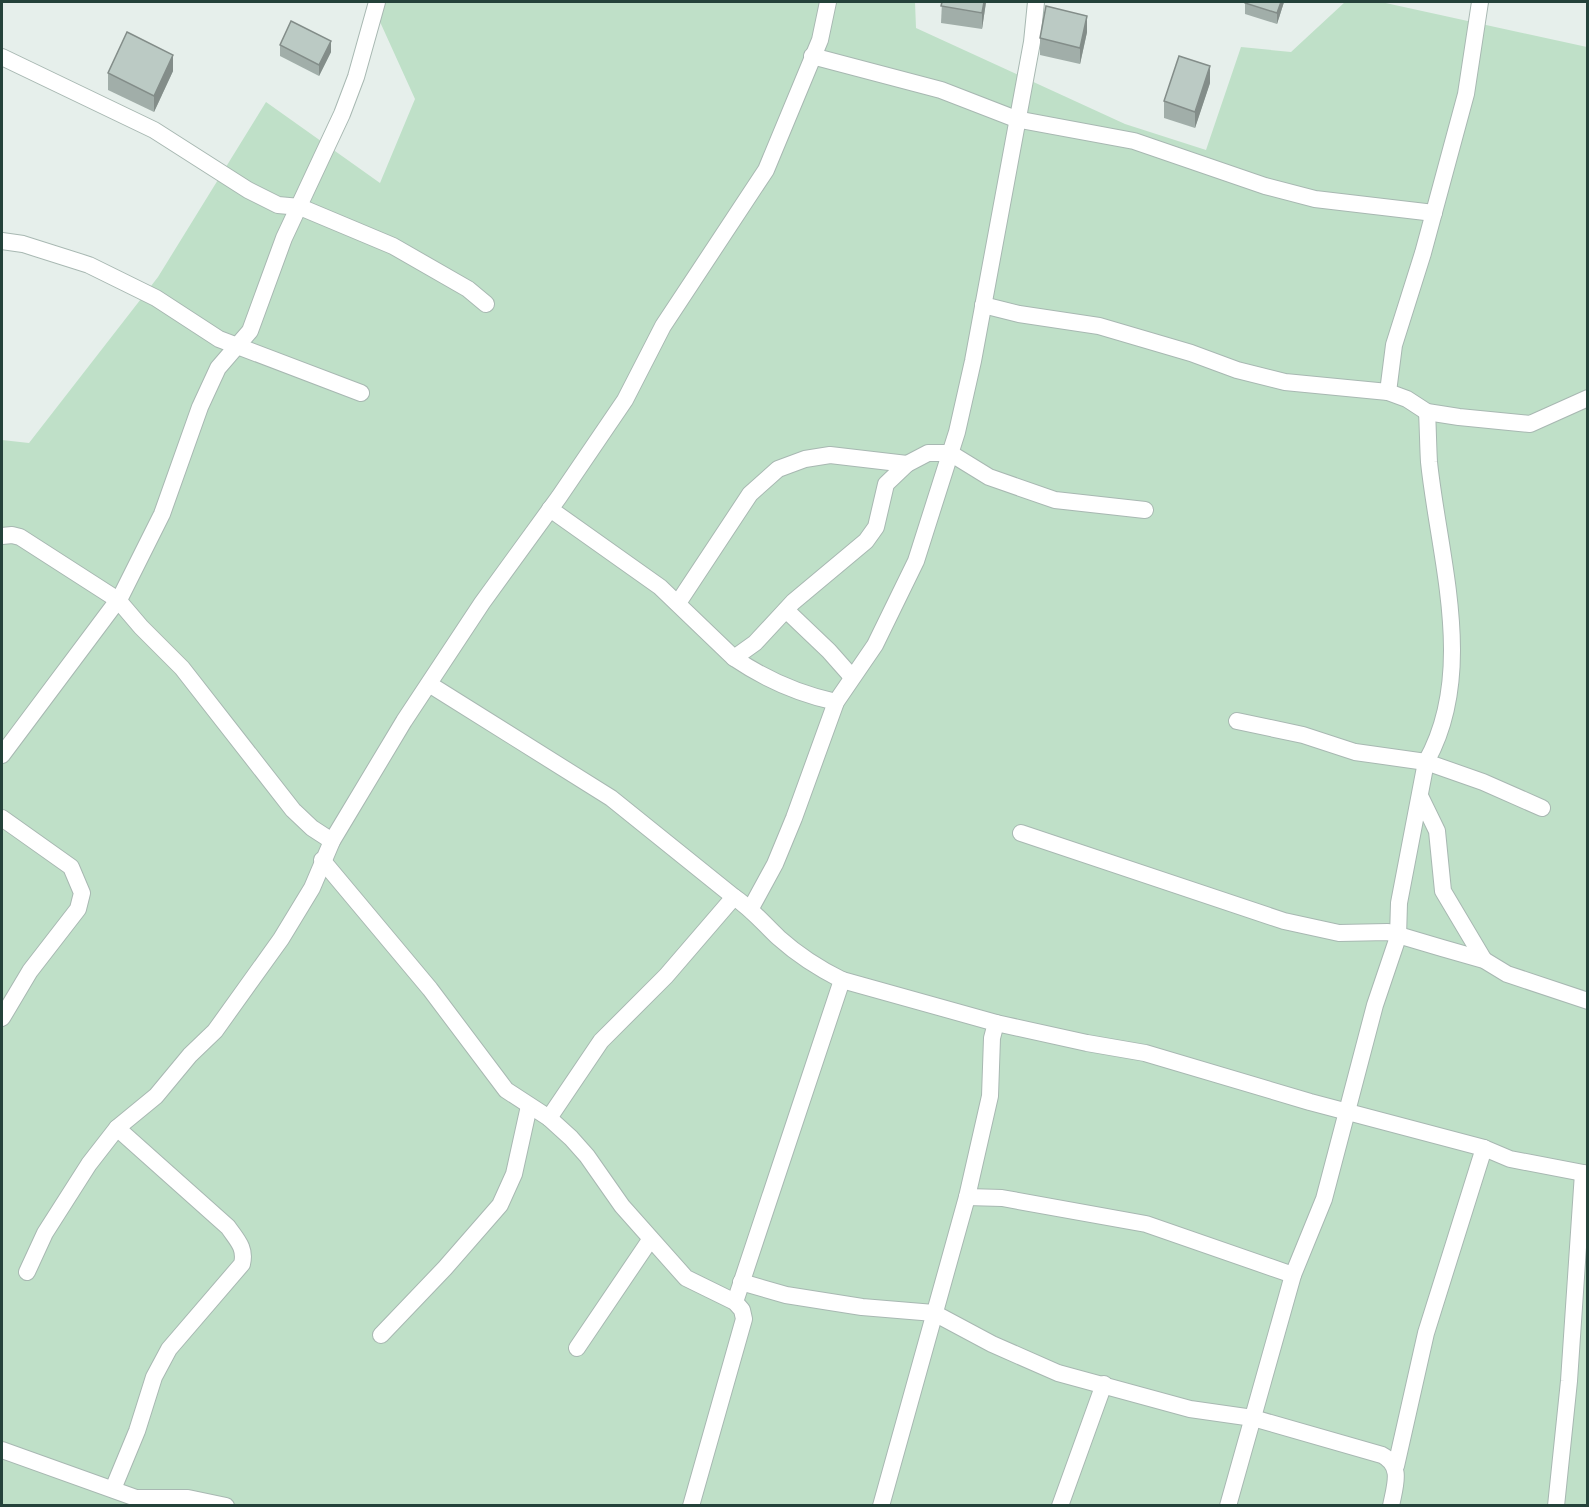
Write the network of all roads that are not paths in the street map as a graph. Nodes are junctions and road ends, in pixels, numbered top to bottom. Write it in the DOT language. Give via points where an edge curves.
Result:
graph roads {
  1 [pos="377,2"];
  2 [pos="828,2"];
  3 [pos="1036,2"];
  4 [pos="1480,2"];
  5 [pos="812,56"];
  6 [pos="2,57"];
  7 [pos="1016,119"];
  8 [pos="300,207"];
  9 [pos="1434,213"];
  10 [pos="2,241"];
  11 [pos="486,304"];
  12 [pos="983,305"];
  13 [pos="239,345"];
  14 [pos="1388,392"];
  15 [pos="361,393"];
  16 [pos="1587,398"];
  17 [pos="1427,412"];
  18 [pos="950,453"];
  19 [pos="907,464"];
  20 [pos="550,508"];
  21 [pos="1145,510"];
  22 [pos="2,536"];
  23 [pos="118,600"];
  24 [pos="678,603"];
  25 [pos="786,610"];
  26 [pos="734,658"];
  27 [pos="852,677"];
  28 [pos="429,684"];
  29 [pos="836,702"];
  30 [pos="1237,721"];
  31 [pos="2,754"];
  32 [pos="1426,762"];
  33 [pos="1420,796"];
  34 [pos="1542,808"];
  35 [pos="2,818"];
  36 [pos="1021,833"];
  37 [pos="332,840"];
  38 [pos="322,860"];
  39 [pos="734,897"];
  40 [pos="751,908"];
  41 [pos="1398,937"];
  42 [pos="1484,960"];
  43 [pos="842,980"];
  44 [pos="1587,1001"];
  45 [pos="2,1018"];
  46 [pos="996,1023"];
  47 [pos="529,1106"];
  48 [pos="1346,1111"];
  49 [pos="549,1118"];
  50 [pos="117,1128"];
  51 [pos="1484,1148"];
  52 [pos="1585,1173"];
  53 [pos="967,1197"];
  54 [pos="650,1240"];
  55 [pos="27,1272"];
  56 [pos="1293,1275"];
  57 [pos="741,1282"];
  58 [pos="735,1302"];
  59 [pos="934,1313"];
  60 [pos="381,1335"];
  61 [pos="577,1348"];
  62 [pos="1104,1384"];
  63 [pos="1253,1418"];
  64 [pos="2,1449"];
  65 [pos="1396,1466"];
  66 [pos="113,1489"];
  67 [pos="140,1502"];
  68 [pos="226,1506"];
  69 [pos="691,1506"];
  70 [pos="881,1506"];
  71 [pos="1060,1506"];
  72 [pos="1228,1506"];
  73 [pos="1391,1506"];
  74 [pos="1556,1506"];
  1 -- 8 [label="street" via="356,77"];
  2 -- 5 [label="street"];
  3 -- 7 [label="street"];
  4 -- 9 [label="street" via="1466,94"];
  5 -- 7 [label="street" via="941,90"];
  5 -- 20 [label="street" via="766,170 663,326 625,400"];
  6 -- 8 [label="street" via="154,129 248,190 278,204"];
  7 -- 9 [label="street" via="1134,141 1241,179 1315,199"];
  7 -- 12 [label="street"];
  8 -- 11 [label="street" via="393,246 468,289"];
  8 -- 13 [label="street" via="284,238 250,331"];
  9 -- 14 [label="street" via="1394,345"];
  10 -- 13 [label="street" via="89,265 156,298 219,339"];
  12 -- 14 [label="street" via="1099,326 1285,382"];
  12 -- 18 [label="street"];
  13 -- 15 [label="street"];
  13 -- 23 [label="street" via="218,368 162,514"];
  14 -- 17 [label="street"];
  16 -- 17 [label="street" via="1530,424"];
  17 -- 32 [label="street" via="1430,462 1451,610 1451,658 1442,723"];
  18 -- 19 [label="street" via="928,453"];
  18 -- 21 [label="street" via="989,477 1054,500"];
  18 -- 27 [label="street" via="916,561 875,645"];
  19 -- 24 [label="street" via="830,455 778,469 750,495"];
  19 -- 25 [label="street" via="886,484 872,535"];
  20 -- 24 [label="street"];
  20 -- 28 [label="street"];
  22 -- 23 [label="street" via="20,537"];
  23 -- 31 [label="street"];
  23 -- 37 [label="street" via="182,668 293,810"];
  24 -- 26 [label="street"];
  25 -- 26 [label="street" via="755,643"];
  25 -- 27 [label="street"];
  26 -- 29 [label="street" via="782,686"];
  27 -- 29 [label="street"];
  28 -- 37 [label="street"];
  28 -- 39 [label="street" via="611,798"];
  29 -- 40 [label="street" via="794,818"];
  30 -- 32 [label="street" via="1303,735 1355,752"];
  32 -- 33 [label="street"];
  32 -- 34 [label="street"];
  33 -- 41 [label="street" via="1399,903"];
  33 -- 42 [label="street" via="1437,831 1443,891"];
  35 -- 45 [label="street" via="71,867 82,893 78,909 30,971"];
  36 -- 41 [label="street" via="1284,921 1340,933 1375,931"];
  37 -- 38 [label="street"];
  38 -- 47 [label="street" via="429,988 506,1090"];
  38 -- 50 [label="street" via="300,909 231,1011 156,1096"];
  39 -- 40 [label="street"];
  39 -- 49 [label="street" via="666,976 601,1041"];
  40 -- 43 [label="street" via="779,938 818,968"];
  41 -- 42 [label="street"];
  41 -- 48 [label="street"];
  42 -- 44 [label="street" via="1507,974"];
  43 -- 46 [label="street"];
  43 -- 57 [label="street"];
  46 -- 48 [label="street" via="1145,1053"];
  46 -- 53 [label="street" via="990,1096"];
  47 -- 49 [label="street"];
  47 -- 60 [label="street" via="514,1174 500,1205"];
  48 -- 51 [label="street"];
  48 -- 56 [label="street" via="1324,1198"];
  49 -- 54 [label="street" via="587,1156"];
  50 -- 55 [label="street" via="88,1164 45,1233"];
  50 -- 66 [label="street" via="228,1227 245,1254 242,1264 170,1349 154,1377"];
  51 -- 52 [label="street" via="1510,1159"];
  51 -- 65 [label="street" via="1426,1333"];
  52 -- 74 [label="street"];
  53 -- 56 [label="street" via="1002,1198 1146,1224"];
  53 -- 59 [label="street"];
  54 -- 58 [label="street" via="694,1284"];
  54 -- 61 [label="street"];
  56 -- 63 [label="street"];
  57 -- 58 [label="street"];
  57 -- 59 [label="street" via="796,1297"];
  58 -- 69 [label="street" via="744,1319"];
  59 -- 62 [label="street" via="1058,1373"];
  59 -- 70 [label="street"];
  62 -- 63 [label="street" via="1190,1409"];
  62 -- 71 [label="street"];
  63 -- 65 [label="street" via="1382,1455"];
  63 -- 72 [label="street"];
  64 -- 66 [label="street"];
  65 -- 73 [label="street"];
  66 -- 67 [label="street"];
  67 -- 68 [label="street" via="188,1498"];
}
